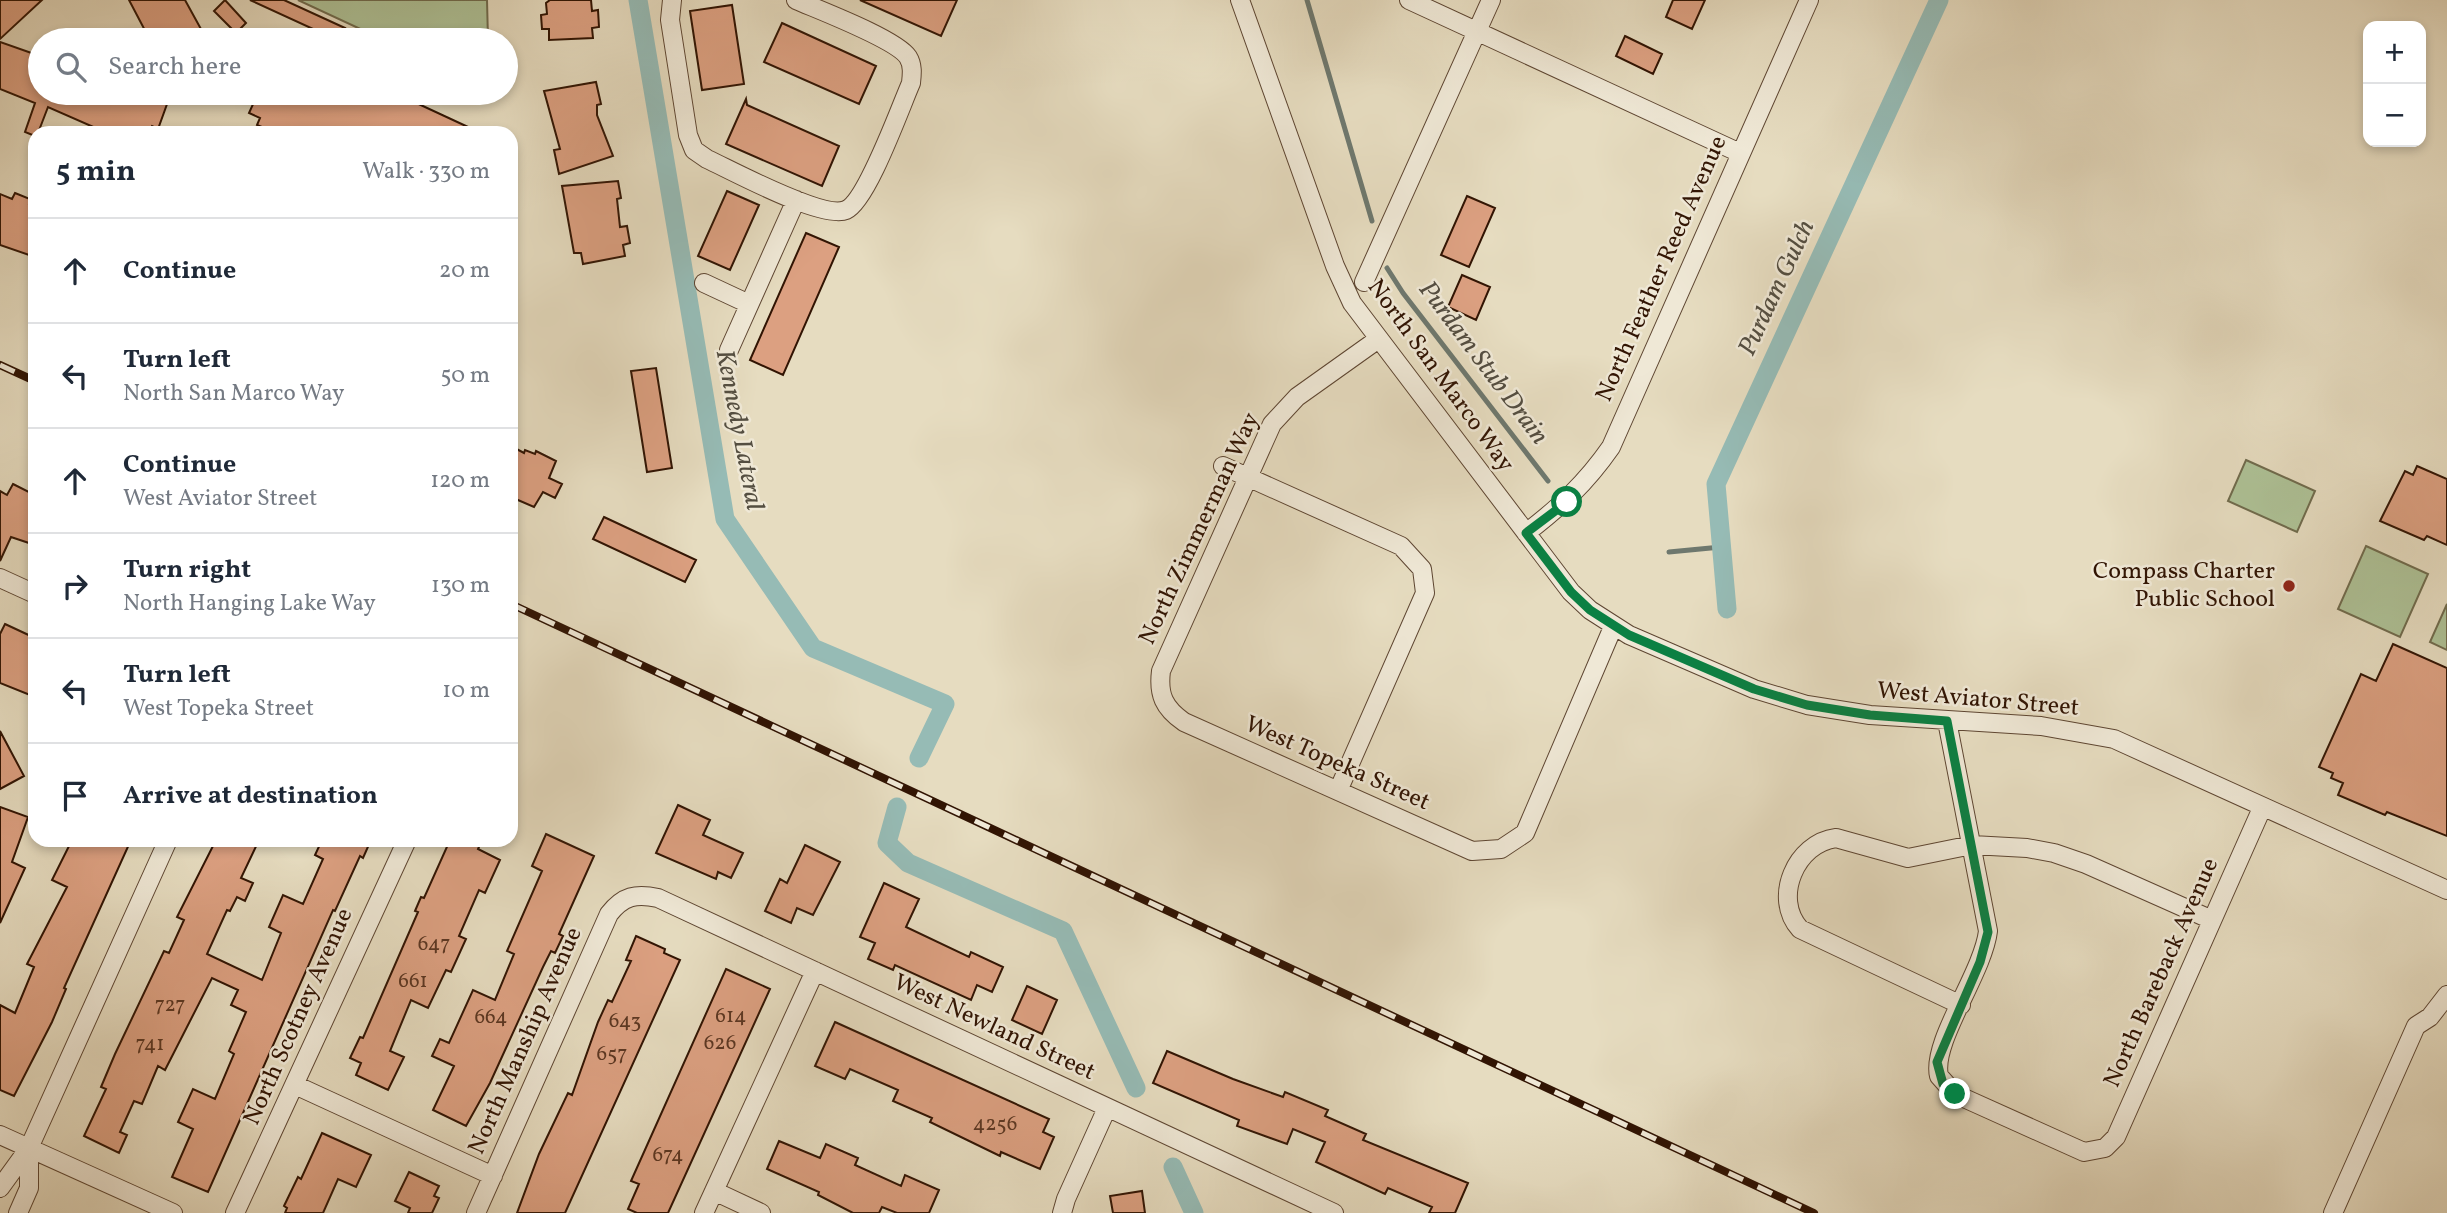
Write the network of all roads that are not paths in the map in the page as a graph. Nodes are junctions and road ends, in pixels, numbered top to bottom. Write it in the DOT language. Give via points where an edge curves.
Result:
graph roads {
  1 [pos="672,0"];
  2 [pos="796,0"];
  3 [pos="1240,0"];
  4 [pos="1409,0"];
  5 [pos="1491,0"];
  6 [pos="1809,0"];
  7 [pos="832,7"];
  8 [pos="1477,31"];
  9 [pos="1740,153"];
  10 [pos="796,200"];
  11 [pos="1364,282"];
  12 [pos="704,283"];
  13 [pos="749,304"];
  14 [pos="1377,340"];
  15 [pos="729,350"];
  16 [pos="1223,466"];
  17 [pos="1248,477"];
  18 [pos="1526,533"];
  19 [pos="0,578"];
  20 [pos="28,591"];
  21 [pos="1613,627"];
  22 [pos="1163,701"];
  23 [pos="1947,721"];
  24 [pos="1338,791"];
  25 [pos="2262,808"];
  26 [pos="1972,845"];
  27 [pos="165,847"];
  28 [pos="404,847"];
  29 [pos="2447,890"];
  30 [pos="630,895"];
  31 [pos="2212,920"];
  32 [pos="816,971"];
  33 [pos="2447,995"];
  34 [pos="1961,1005"];
  35 [pos="2430,1017"];
  36 [pos="2447,1024"];
  37 [pos="295,1085"];
  38 [pos="1107,1108"];
  39 [pos="0,1135"];
  40 [pos="29,1148"];
  41 [pos="493,1176"];
  42 [pos="0,1188"];
  43 [pos="714,1191"];
  44 [pos="18,1213"];
  45 [pos="173,1213"];
  46 [pos="235,1213"];
  47 [pos="475,1213"];
  48 [pos="704,1213"];
  49 [pos="761,1213"];
  50 [pos="1062,1213"];
  51 [pos="1334,1213"];
  52 [pos="2333,1213"];
  1 -- 10 [label="street" via="670,20 694,150"];
  2 -- 7 [label="street"];
  3 -- 14 [label="street, North San Marco Way" via="1335,266"];
  4 -- 8 [label="street"];
  5 -- 8 [label="street"];
  6 -- 9 [label="street, North Feather Reed Avenue"];
  7 -- 10 [label="street" via="909,58 911,83 863,194 846,210 822,211"];
  8 -- 9 [label="street"];
  8 -- 11 [label="street"];
  9 -- 18 [label="street, North Feather Reed Avenue" via="1611,447 1567,502"];
  10 -- 13 [label="street"];
  12 -- 13 [label="street"];
  13 -- 15 [label="street"];
  14 -- 17 [label="street, North Zimmerman Way" via="1288,407 1272,424"];
  14 -- 18 [label="street, North San Marco Way"];
  16 -- 17 [label="street"];
  17 -- 22 [label="street, North Zimmerman Way" via="1161,671"];
  17 -- 24 [label="street" via="1401,546 1422,569 1425,593"];
  18 -- 21 [label="street, North San Marco Way" via="1571,592"];
  19 -- 20 [label="street"];
  21 -- 23 [label="street, West Aviator Street" via="1754,689 1807,705"];
  21 -- 24 [label="street, West Topeka Street" via="1525,833 1501,849 1472,851"];
  22 -- 24 [label="street, West Topeka Street" via="1170,713 1184,722"];
  23 -- 25 [label="street, West Aviator Street" via="2041,726 2114,739"];
  23 -- 26 [label="street"];
  25 -- 29 [label="street, West Aviator Street"];
  25 -- 31 [label="street, North Bareback Avenue"];
  26 -- 31 [label="street" via="2054,853"];
  26 -- 34 [label="street" via="1988,932"];
  26 -- 34 [label="street" via="1908,858 1836,838 1804,853 1789,886 1788,911 1792,921 1807,933"];
  27 -- 40 [label="street"];
  28 -- 37 [label="street, North Scotney Avenue"];
  30 -- 32 [label="street, West Newland Street" via="658,898"];
  30 -- 41 [label="street, North Manship Avenue" via="609,914"];
  31 -- 34 [label="street, North Bareback Avenue" via="2116,1137 2098,1151 2076,1150 1955,1094 1939,1076 1940,1054"];
  32 -- 38 [label="street, West Newland Street"];
  32 -- 43 [label="street"];
  33 -- 35 [label="street"];
  35 -- 36 [label="street"];
  35 -- 52 [label="street" via="2416,1027"];
  37 -- 41 [label="street"];
  37 -- 46 [label="street, North Scotney Avenue"];
  38 -- 50 [label="street"];
  38 -- 51 [label="street, West Newland Street"];
  39 -- 40 [label="street"];
  40 -- 42 [label="street"];
  40 -- 44 [label="street" via="29,1188"];
  40 -- 45 [label="street"];
  41 -- 47 [label="street, North Manship Avenue"];
  43 -- 48 [label="street"];
  43 -- 49 [label="street"];
}
